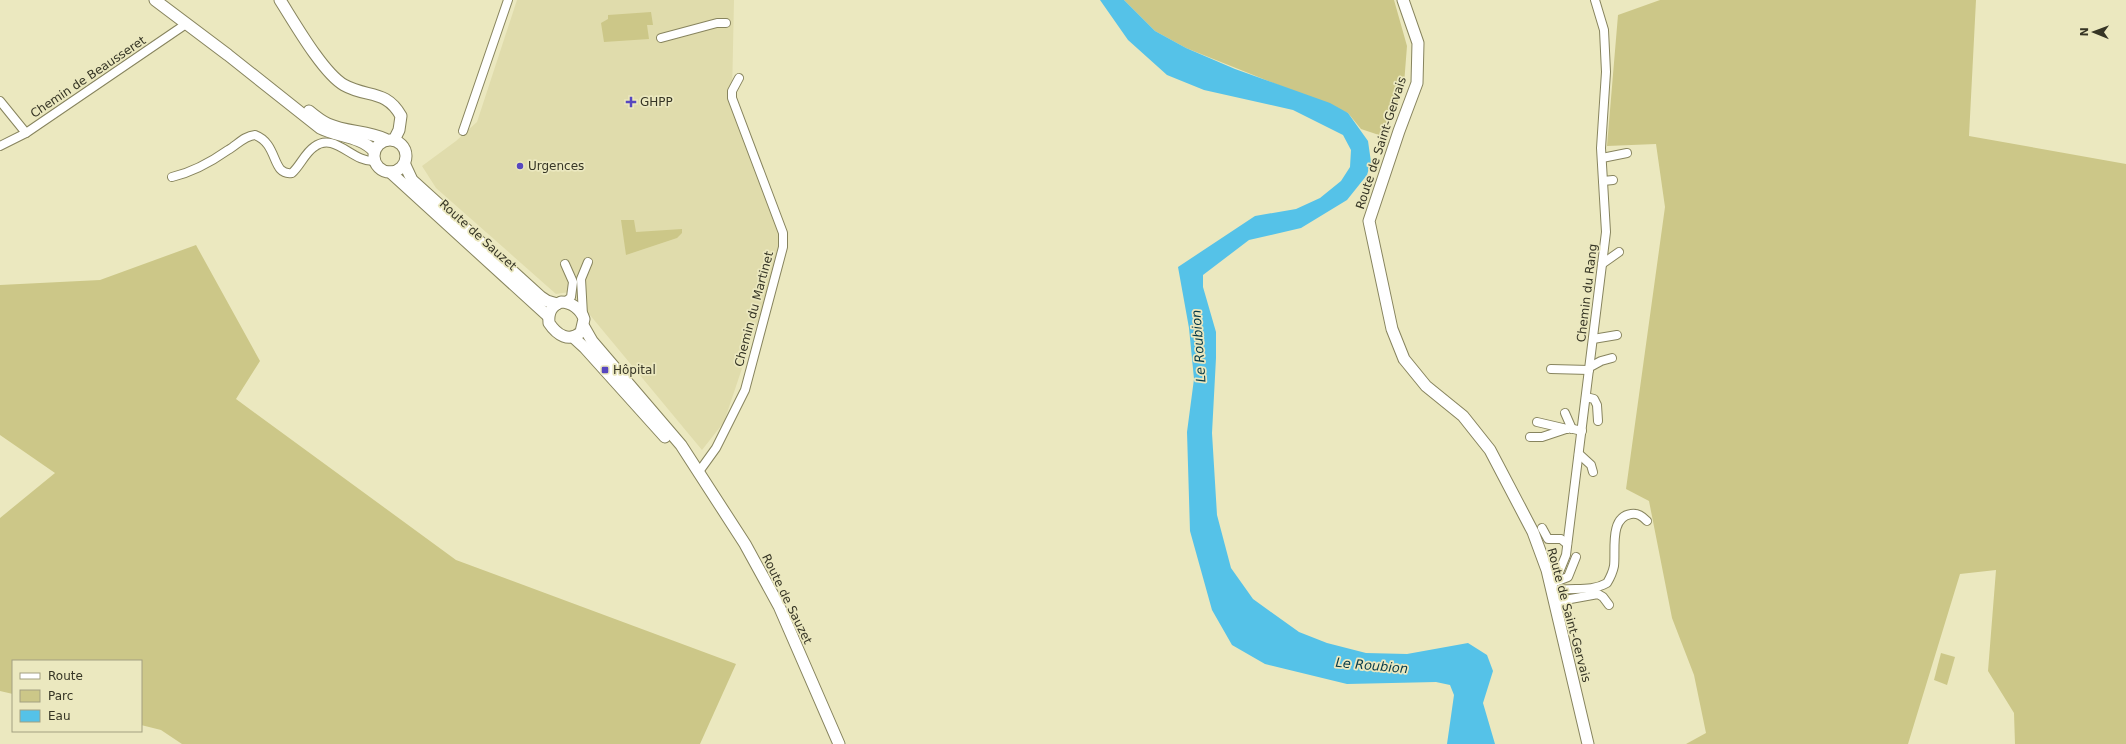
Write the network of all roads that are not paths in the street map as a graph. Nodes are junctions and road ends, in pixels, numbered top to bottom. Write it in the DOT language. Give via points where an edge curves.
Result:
graph roads {
  1 [pos="155,0"];
  2 [pos="280,0"];
  3 [pos="508,0"];
  4 [pos="1403,0"];
  5 [pos="1595,0"];
  6 [pos="726,23"];
  7 [pos="186,24"];
  8 [pos="661,38"];
  9 [pos="228,55"];
  10 [pos="740,78"];
  11 [pos="0,101"];
  12 [pos="463,131"];
  13 [pos="26,133"];
  14 [pos="390,140"];
  15 [pos="0,146"];
  16 [pos="1627,152"];
  17 [pos="374,156"];
  18 [pos="1602,158"];
  19 [pos="405,165"];
  20 [pos="390,172"];
  21 [pos="172,177"];
  22 [pos="1613,180"];
  23 [pos="1603,182"];
  24 [pos="1619,252"];
  25 [pos="588,262"];
  26 [pos="565,264"];
  27 [pos="1602,264"];
  28 [pos="561,303"];
  29 [pos="548,316"];
  30 [pos="583,316"];
  31 [pos="584,327"];
  32 [pos="1617,335"];
  33 [pos="573,337"];
  34 [pos="1593,338"];
  35 [pos="1612,358"];
  36 [pos="1590,368"];
  37 [pos="1550,369"];
  38 [pos="1586,397"];
  39 [pos="1565,413"];
  40 [pos="1598,421"];
  41 [pos="1537,422"];
  42 [pos="1569,429"];
  43 [pos="1582,431"];
  44 [pos="1530,437"];
  45 [pos="1579,454"];
  46 [pos="1593,472"];
  47 [pos="698,473"];
  48 [pos="1647,521"];
  49 [pos="1542,528"];
  50 [pos="1567,544"];
  51 [pos="1576,557"];
  52 [pos="1552,586"];
  53 [pos="1554,602"];
  54 [pos="1609,605"];
  55 [pos="839,744"];
  56 [pos="1588,744"];
  1 -- 7 [label="main road"];
  2 -- 14 [label="main road" via="332,74 344,85 381,96 395,105 401,116 399,130"];
  3 -- 12 [label="street"];
  4 -- 52 [label="main road, Route de Saint-Gervais" via="1418,43 1417,83 1369,221 1392,329 1404,360 1426,386 1463,416 1490,450 1533,532"];
  5 -- 18 [label="street, Chemin du Rang" via="1604,30 1606,72"];
  6 -- 8 [label="street" via="717,23"];
  7 -- 9 [label="main road"];
  7 -- 13 [label="street, Chemin de Beausseret"];
  9 -- 14 [label="main road" via="327,124"];
  9 -- 17 [label="main road" via="320,128 331,134 362,141"];
  10 -- 47 [label="street, Chemin du Martinet" via="732,91 732,98 783,233 783,248 745,390 716,448"];
  11 -- 13 [label="street"];
  13 -- 15 [label="street, Chemin de Beausseret"];
  14 -- 17 [label="main road" via="381,142"];
  14 -- 19 [label="main road" via="399,143 406,152"];
  16 -- 18 [label="street"];
  17 -- 20 [label="main road" via="381,169"];
  17 -- 21 [label="street" via="360,160 341,146 328,142 314,146 292,173 283,173 279,170 274,153 268,144 255,135 245,138 189,173"];
  18 -- 23 [label="street, Chemin du Rang"];
  19 -- 20 [label="main road" via="399,172"];
  19 -- 28 [label="main road, Route de Sauzet" via="412,180 541,297 547,301"];
  20 -- 29 [label="main road, Route de Sauzet"];
  22 -- 23 [label="street"];
  23 -- 27 [label="street, Chemin du Rang" via="1606,232"];
  24 -- 27 [label="street"];
  25 -- 30 [label="street" via="580,279"];
  26 -- 28 [label="street" via="573,282 571,297"];
  27 -- 34 [label="street, Chemin du Rang"];
  28 -- 29 [label="main road" via="550,311"];
  28 -- 30 [label="main road" via="572,305"];
  29 -- 33 [label="main road" via="549,323 558,334"];
  30 -- 31 [label="main road"];
  31 -- 33 [label="main road"];
  31 -- 47 [label="main road, Route de Sauzet" via="592,341 681,445"];
  32 -- 34 [label="street"];
  33 -- 47 [label="main road, Route de Sauzet"];
  34 -- 36 [label="street, Chemin du Rang"];
  35 -- 36 [label="street" via="1601,360"];
  36 -- 37 [label="street"];
  36 -- 38 [label="street, Chemin du Rang"];
  38 -- 40 [label="street" via="1594,400 1597,405"];
  38 -- 43 [label="street, Chemin du Rang"];
  39 -- 42 [label="street"];
  41 -- 42 [label="street"];
  42 -- 43 [label="street"];
  42 -- 44 [label="street" via="1542,437"];
  43 -- 45 [label="street, Chemin du Rang"];
  45 -- 46 [label="street" via="1591,465"];
  45 -- 50 [label="street, Chemin du Rang"];
  47 -- 55 [label="main road, Route de Sauzet" via="725,510 763,576"];
  48 -- 52 [label="street" via="1641,515 1633,514 1625,515 1619,522 1616,529 1614,567 1607,583 1597,589"];
  49 -- 50 [label="street" via="1548,539 1562,540"];
  50 -- 52 [label="street, Chemin du Rang" via="1566,555"];
  51 -- 52 [label="street" via="1568,577"];
  52 -- 53 [label="main road, Route de Saint-Gervais"];
  53 -- 54 [label="street" via="1598,594"];
  53 -- 56 [label="main road, Route de Saint-Gervais"];
}
